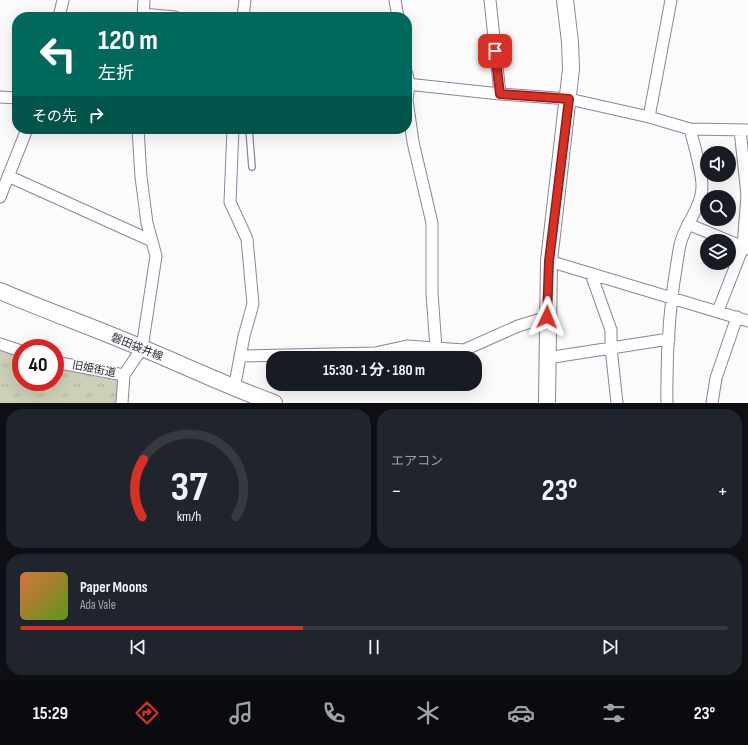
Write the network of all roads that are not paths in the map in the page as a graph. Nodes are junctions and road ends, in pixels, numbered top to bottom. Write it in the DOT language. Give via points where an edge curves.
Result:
graph roads {
  1 [pos="63,0"];
  2 [pos="144,0"];
  3 [pos="245,0"];
  4 [pos="395,0"];
  5 [pos="490,0"];
  6 [pos="565,0"];
  7 [pos="671,0"];
  8 [pos="60,12"];
  9 [pos="143,12"];
  10 [pos="244,12"];
  11 [pos="397,12"];
  12 [pos="412,82"];
  13 [pos="500,94"];
  14 [pos="0,97"];
  15 [pos="12,98"];
  16 [pos="569,99"];
  17 [pos="649,117"];
  18 [pos="690,129"];
  19 [pos="744,130"];
  20 [pos="25,134"];
  21 [pos="138,134"];
  22 [pos="233,134"];
  23 [pos="249,134"];
  24 [pos="412,134"];
  25 [pos="252,167"];
  26 [pos="8,176"];
  27 [pos="0,197"];
  28 [pos="688,224"];
  29 [pos="152,241"];
  30 [pos="746,248"];
  31 [pos="549,261"];
  32 [pos="592,274"];
  33 [pos="0,291"];
  34 [pos="672,299"];
  35 [pos="718,311"];
  36 [pos="547,317"];
  37 [pos="736,317"];
  38 [pos="748,321"];
  39 [pos="669,339"];
  40 [pos="0,344"];
  41 [pos="12,348"];
  42 [pos="142,348"];
  43 [pos="436,348"];
  44 [pos="611,348"];
  45 [pos="240,356"];
  46 [pos="547,358"];
  47 [pos="64,364"];
  48 [pos="124,375"];
  49 [pos="234,388"];
  50 [pos="122,403"];
  51 [pos="274,403"];
  52 [pos="547,403"];
  53 [pos="617,403"];
  54 [pos="667,403"];
  55 [pos="712,403"];
  1 -- 8 [label="street"];
  2 -- 9 [label="street"];
  3 -- 10 [label="street"];
  4 -- 11 [label="street"];
  5 -- 13 [label="street"];
  6 -- 16 [label="street" via="571,49"];
  7 -- 17 [label="street"];
  12 -- 13 [label="street"];
  13 -- 16 [label="street"];
  14 -- 15 [label="street"];
  16 -- 17 [label="street"];
  16 -- 31 [label="street"];
  17 -- 18 [label="street"];
  18 -- 19 [label="street"];
  18 -- 28 [label="street" via="702,186 700,202"];
  19 -- 30 [label="street"];
  20 -- 26 [label="street"];
  21 -- 29 [label="street" via="141,177"];
  22 -- 45 [label="street" via="230,202 247,239 253,304"];
  23 -- 25 [label="lane"];
  24 -- 43 [label="street" via="432,222 432,294"];
  26 -- 27 [label="street"];
  26 -- 29 [label="street"];
  28 -- 30 [label="street"];
  28 -- 34 [label="street" via="680,244"];
  29 -- 42 [label="street" via="156,256"];
  30 -- 35 [label="street"];
  31 -- 32 [label="street"];
  31 -- 36 [label="street"];
  32 -- 34 [label="street"];
  32 -- 44 [label="street" via="612,330"];
  33 -- 42 [label="street, 磐田袋井線"];
  34 -- 35 [label="street"];
  34 -- 39 [label="street"];
  35 -- 37 [label="street"];
  36 -- 43 [label="street" via="518,326 464,350"];
  36 -- 46 [label="street"];
  37 -- 38 [label="street"];
  37 -- 55 [label="street" via="716,378"];
  39 -- 44 [label="street"];
  39 -- 54 [label="street"];
  40 -- 41 [label="street"];
  42 -- 48 [label="street, 旧姫街道"];
  42 -- 49 [label="street, 磐田袋井線"];
  43 -- 45 [label="street" via="407,346 375,353"];
  44 -- 46 [label="street"];
  44 -- 53 [label="street"];
  45 -- 49 [label="street"];
  46 -- 52 [label="street"];
  47 -- 48 [label="street, 旧姫街道"];
  48 -- 50 [label="street"];
  49 -- 51 [label="street, 磐田袋井線"];
}
